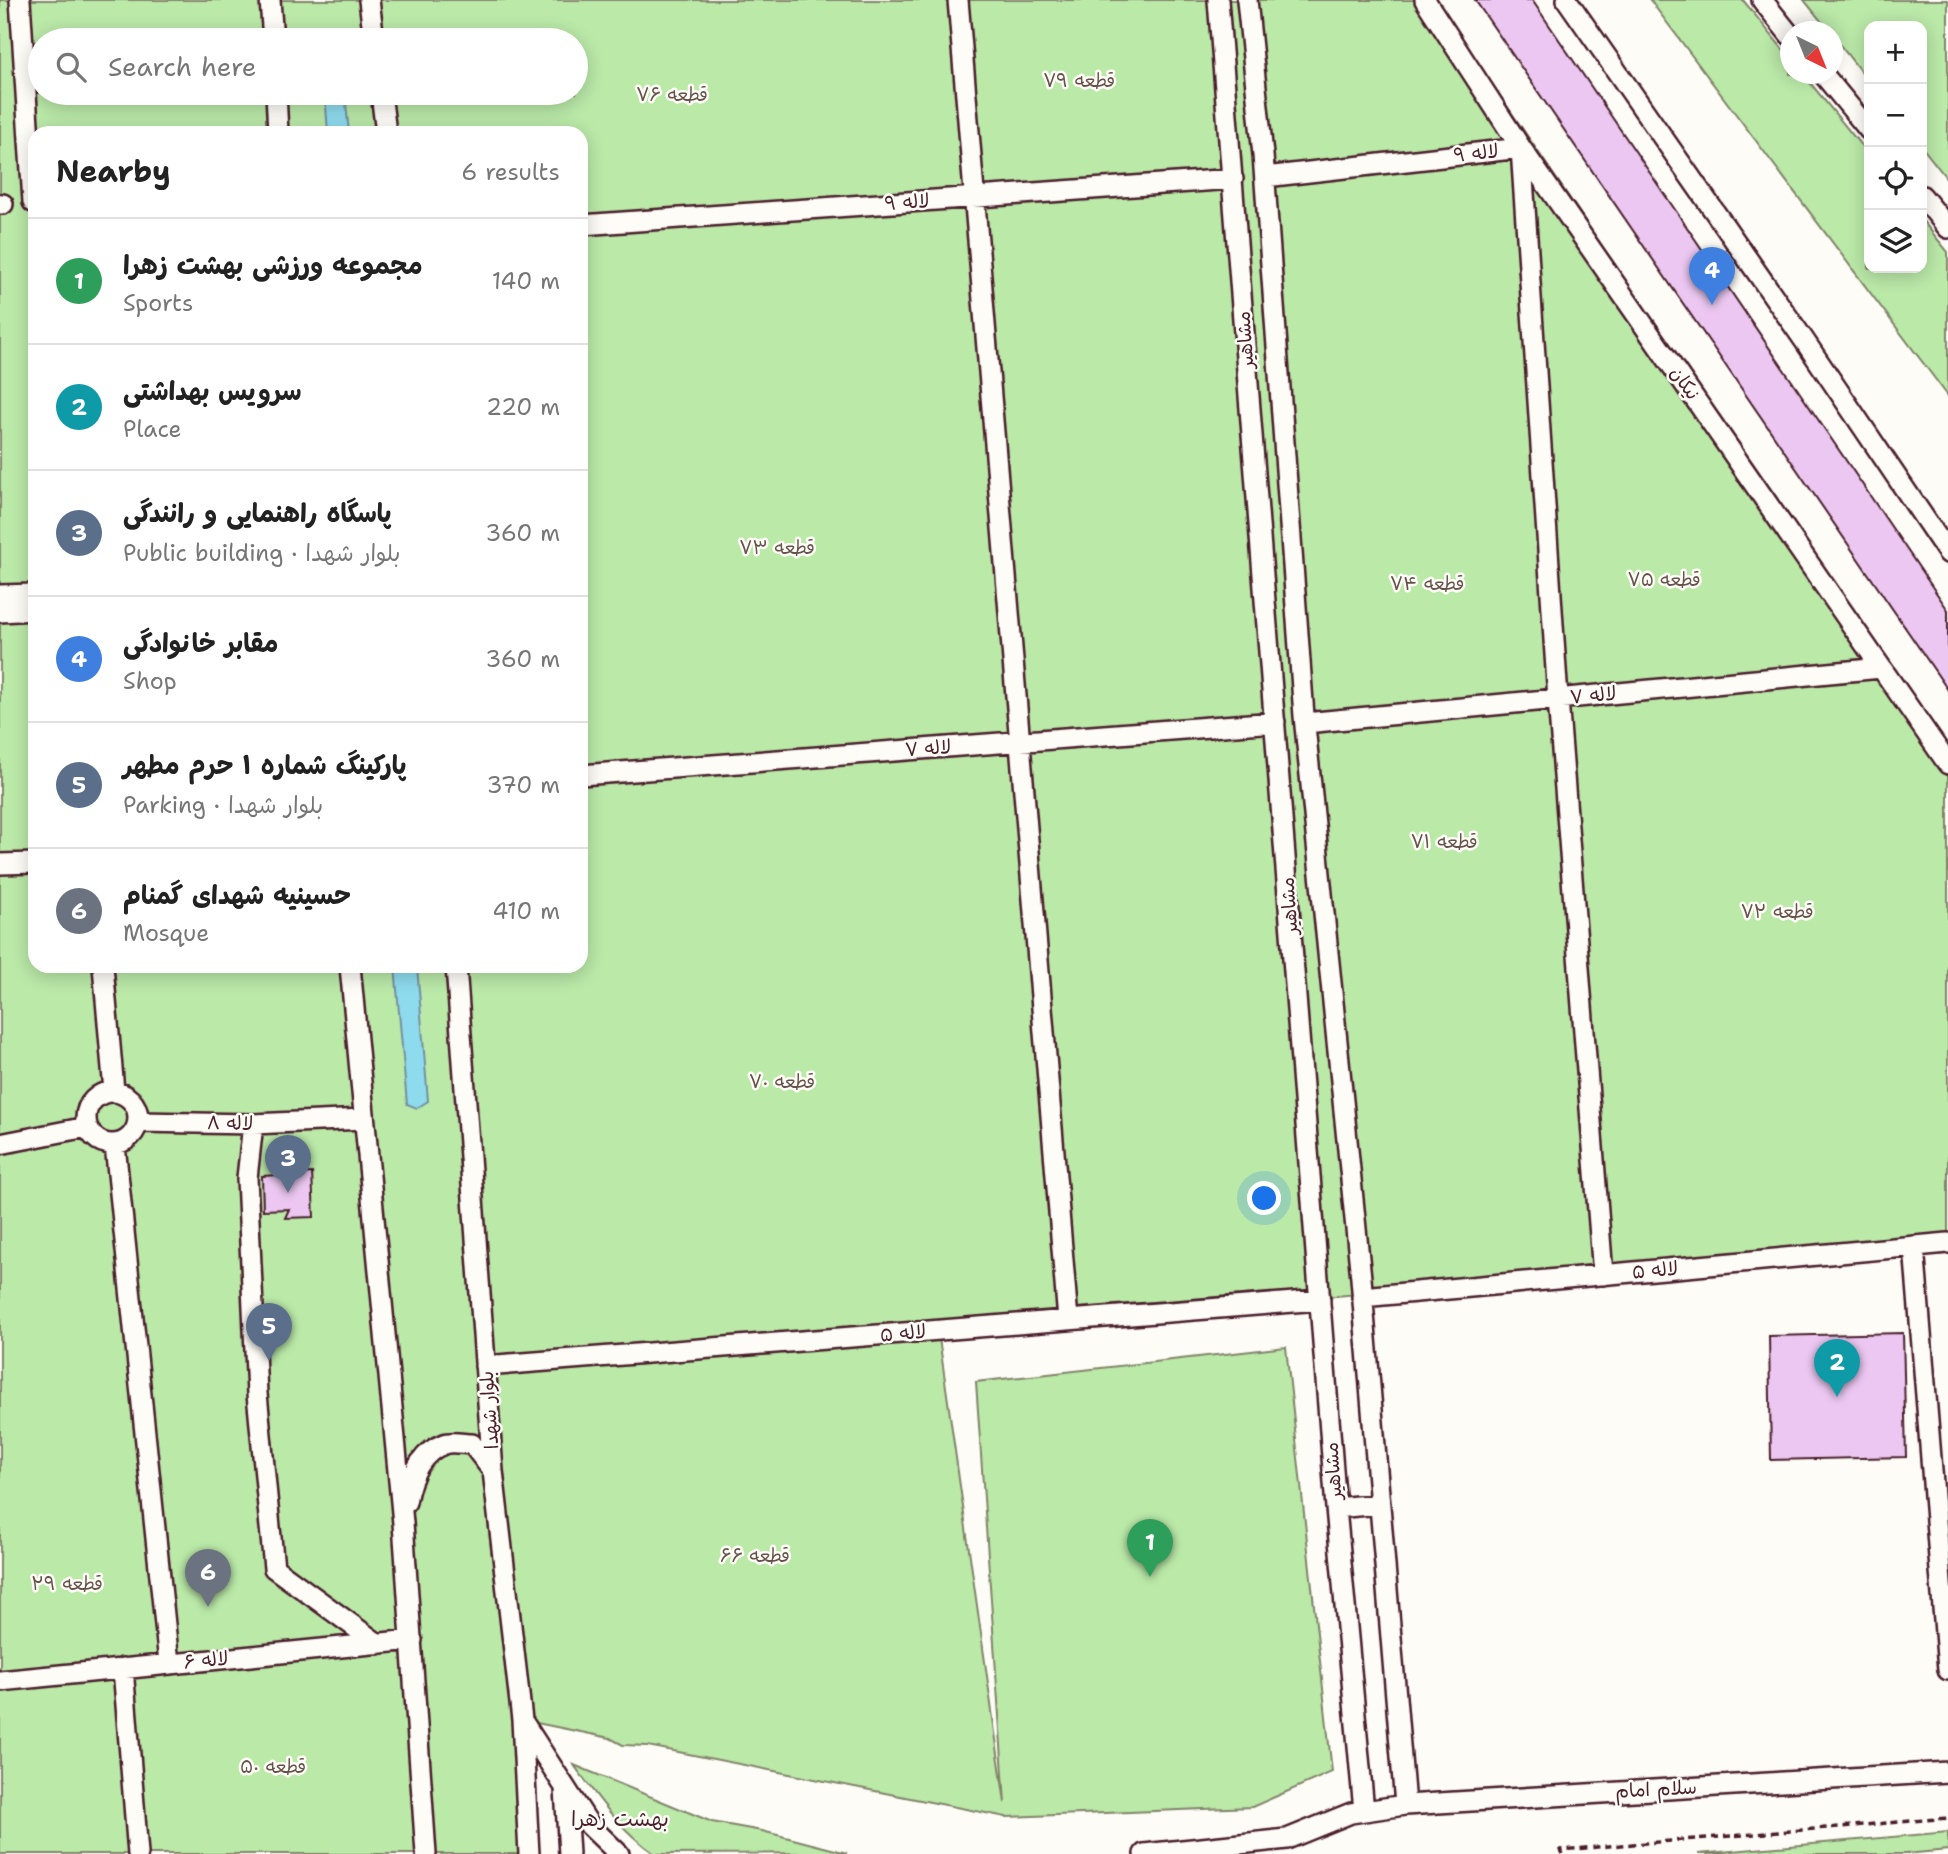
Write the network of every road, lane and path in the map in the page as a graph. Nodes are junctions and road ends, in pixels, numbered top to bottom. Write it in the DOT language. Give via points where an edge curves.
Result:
graph roads {
  1 [pos="20,0"];
  2 [pos="270,0"];
  3 [pos="369,0"];
  4 [pos="958,0"];
  5 [pos="1218,0"];
  6 [pos="1247,0"];
  7 [pos="1425,0"];
  8 [pos="1567,0"];
  9 [pos="1762,0"];
  10 [pos="1780,22"];
  11 [pos="272,28"];
  12 [pos="372,28"];
  13 [pos="1831,84"];
  14 [pos="277,105"];
  15 [pos="382,105"];
  16 [pos="1864,124"];
  17 [pos="29,126"];
  18 [pos="278,126"];
  19 [pos="385,126"];
  20 [pos="1521,148"];
  21 [pos="1265,177"];
  22 [pos="1233,179"];
  23 [pos="975,197"];
  24 [pos="1927,202"];
  25 [pos="588,225"];
  26 [pos="1948,228"];
  27 [pos="1948,553"];
  28 [pos="28,594"];
  29 [pos="0,596"];
  30 [pos="28,610"];
  31 [pos="0,612"];
  32 [pos="1881,668"];
  33 [pos="1558,699"];
  34 [pos="1275,722"];
  35 [pos="1305,723"];
  36 [pos="1020,741"];
  37 [pos="1948,764"];
  38 [pos="588,774"];
  39 [pos="28,863"];
  40 [pos="0,864"];
  41 [pos="104,973"];
  42 [pos="351,973"];
  43 [pos="457,973"];
  44 [pos="114,1091"];
  45 [pos="364,1119"];
  46 [pos="139,1122"];
  47 [pos="253,1124"];
  48 [pos="87,1127"];
  49 [pos="0,1144"];
  50 [pos="115,1144"];
  51 [pos="1948,1243"];
  52 [pos="1914,1247"];
  53 [pos="1603,1275"];
  54 [pos="1362,1297"];
  55 [pos="1320,1300"];
  56 [pos="1068,1320"];
  57 [pos="485,1366"];
  58 [pos="493,1471"];
  59 [pos="1379,1504"];
  60 [pos="1336,1508"];
  61 [pos="402,1523"];
  62 [pos="412,1640"];
  63 [pos="378,1644"];
  64 [pos="169,1663"];
  65 [pos="123,1668"];
  66 [pos="1948,1670"];
  67 [pos="0,1681"];
  68 [pos="522,1720"];
  69 [pos="1948,1772"];
  70 [pos="565,1787"];
  71 [pos="1405,1805"];
  72 [pos="1364,1811"];
  73 [pos="1948,1818"];
  74 [pos="138,1854"];
  75 [pos="426,1854"];
  76 [pos="530,1854"];
  77 [pos="569,1854"];
  78 [pos="619,1854"];
  79 [pos="1144,1854"];
  80 [pos="1563,1854"];
  1 -- 17 [label="street"];
  2 -- 11 [label="street"];
  3 -- 12 [label="street"];
  4 -- 23 [label="street"];
  5 -- 22 [label="street, مشاهیر"];
  6 -- 21 [label="street, مشاهیر"];
  7 -- 20 [label="street, نیکان"];
  8 -- 27 [label="street"];
  9 -- 10 [label="street"];
  13 -- 16 [label="street"];
  14 -- 18 [label="street"];
  15 -- 19 [label="street"];
  20 -- 21 [label="street, لاله ۹"];
  20 -- 32 [label="street, نیکان"];
  20 -- 33 [label="street"];
  21 -- 35 [label="street, مشاهیر"];
  22 -- 23 [label="street, لاله ۹"];
  22 -- 34 [label="street, مشاهیر"];
  23 -- 25 [label="street, لاله ۹"];
  23 -- 36 [label="street"];
  24 -- 26 [label="street"];
  28 -- 29 [label="street"];
  30 -- 31 [label="street"];
  32 -- 33 [label="street, لاله ۷"];
  32 -- 37 [label="street, نیکان"];
  33 -- 35 [label="street, لاله ۷"];
  33 -- 53 [label="street"];
  34 -- 36 [label="street, لاله ۷"];
  34 -- 55 [label="street, مشاهیر"];
  35 -- 54 [label="street, مشاهیر"];
  36 -- 38 [label="street, لاله ۷"];
  36 -- 56 [label="street"];
  39 -- 40 [label="street"];
  41 -- 44 [label="street"];
  42 -- 45 [label="street"];
  43 -- 57 [label="street, بلوار شهدا"];
  44 -- 46 [label="street" via="136,1105"];
  44 -- 48 [label="street" via="91,1102"];
  45 -- 47 [label="street, لاله ۸"];
  45 -- 61 [label="street"];
  46 -- 47 [label="street, لاله ۸"];
  46 -- 50 [label="street" via="131,1137"];
  47 -- 63 [label="street" via="247,1178 256,1381 274,1569"];
  48 -- 49 [label="street"];
  48 -- 50 [label="street" via="98,1141"];
  50 -- 64 [label="street"];
  51 -- 52 [label="street, لاله ۵"];
  52 -- 53 [label="street, لاله ۵"];
  52 -- 66 [label="street"];
  53 -- 54 [label="street, لاله ۵"];
  54 -- 59 [label="street, مشاهیر"];
  55 -- 56 [label="street, لاله ۵"];
  55 -- 60 [label="street, مشاهیر"];
  56 -- 57 [label="street, لاله ۵"];
  57 -- 58 [label="street, بلوار شهدا"];
  58 -- 61 [label="street" via="472,1444 445,1444 425,1457 410,1479"];
  58 -- 68 [label="street, بلوار شهدا"];
  59 -- 60 [label="street"];
  59 -- 71 [label="street, مشاهیر"];
  60 -- 72 [label="street, مشاهیر"];
  61 -- 62 [label="street"];
  62 -- 63 [label="street, لاله ۶"];
  62 -- 75 [label="street"];
  63 -- 64 [label="street, لاله ۶"];
  64 -- 65 [label="street, لاله ۶"];
  65 -- 67 [label="street, لاله ۶"];
  65 -- 74 [label="street"];
  68 -- 70 [label="street"];
  68 -- 76 [label="street, بلوار شهدا"];
  69 -- 71 [label="street, سلام امام"];
  70 -- 77 [label="street"];
  70 -- 78 [label="street" via="590,1826"];
  71 -- 72 [label="street, سلام امام"];
  72 -- 79 [label="street, سلام امام" via="1287,1839"];
  73 -- 80 [label="path" via="1561,1850"];
}
